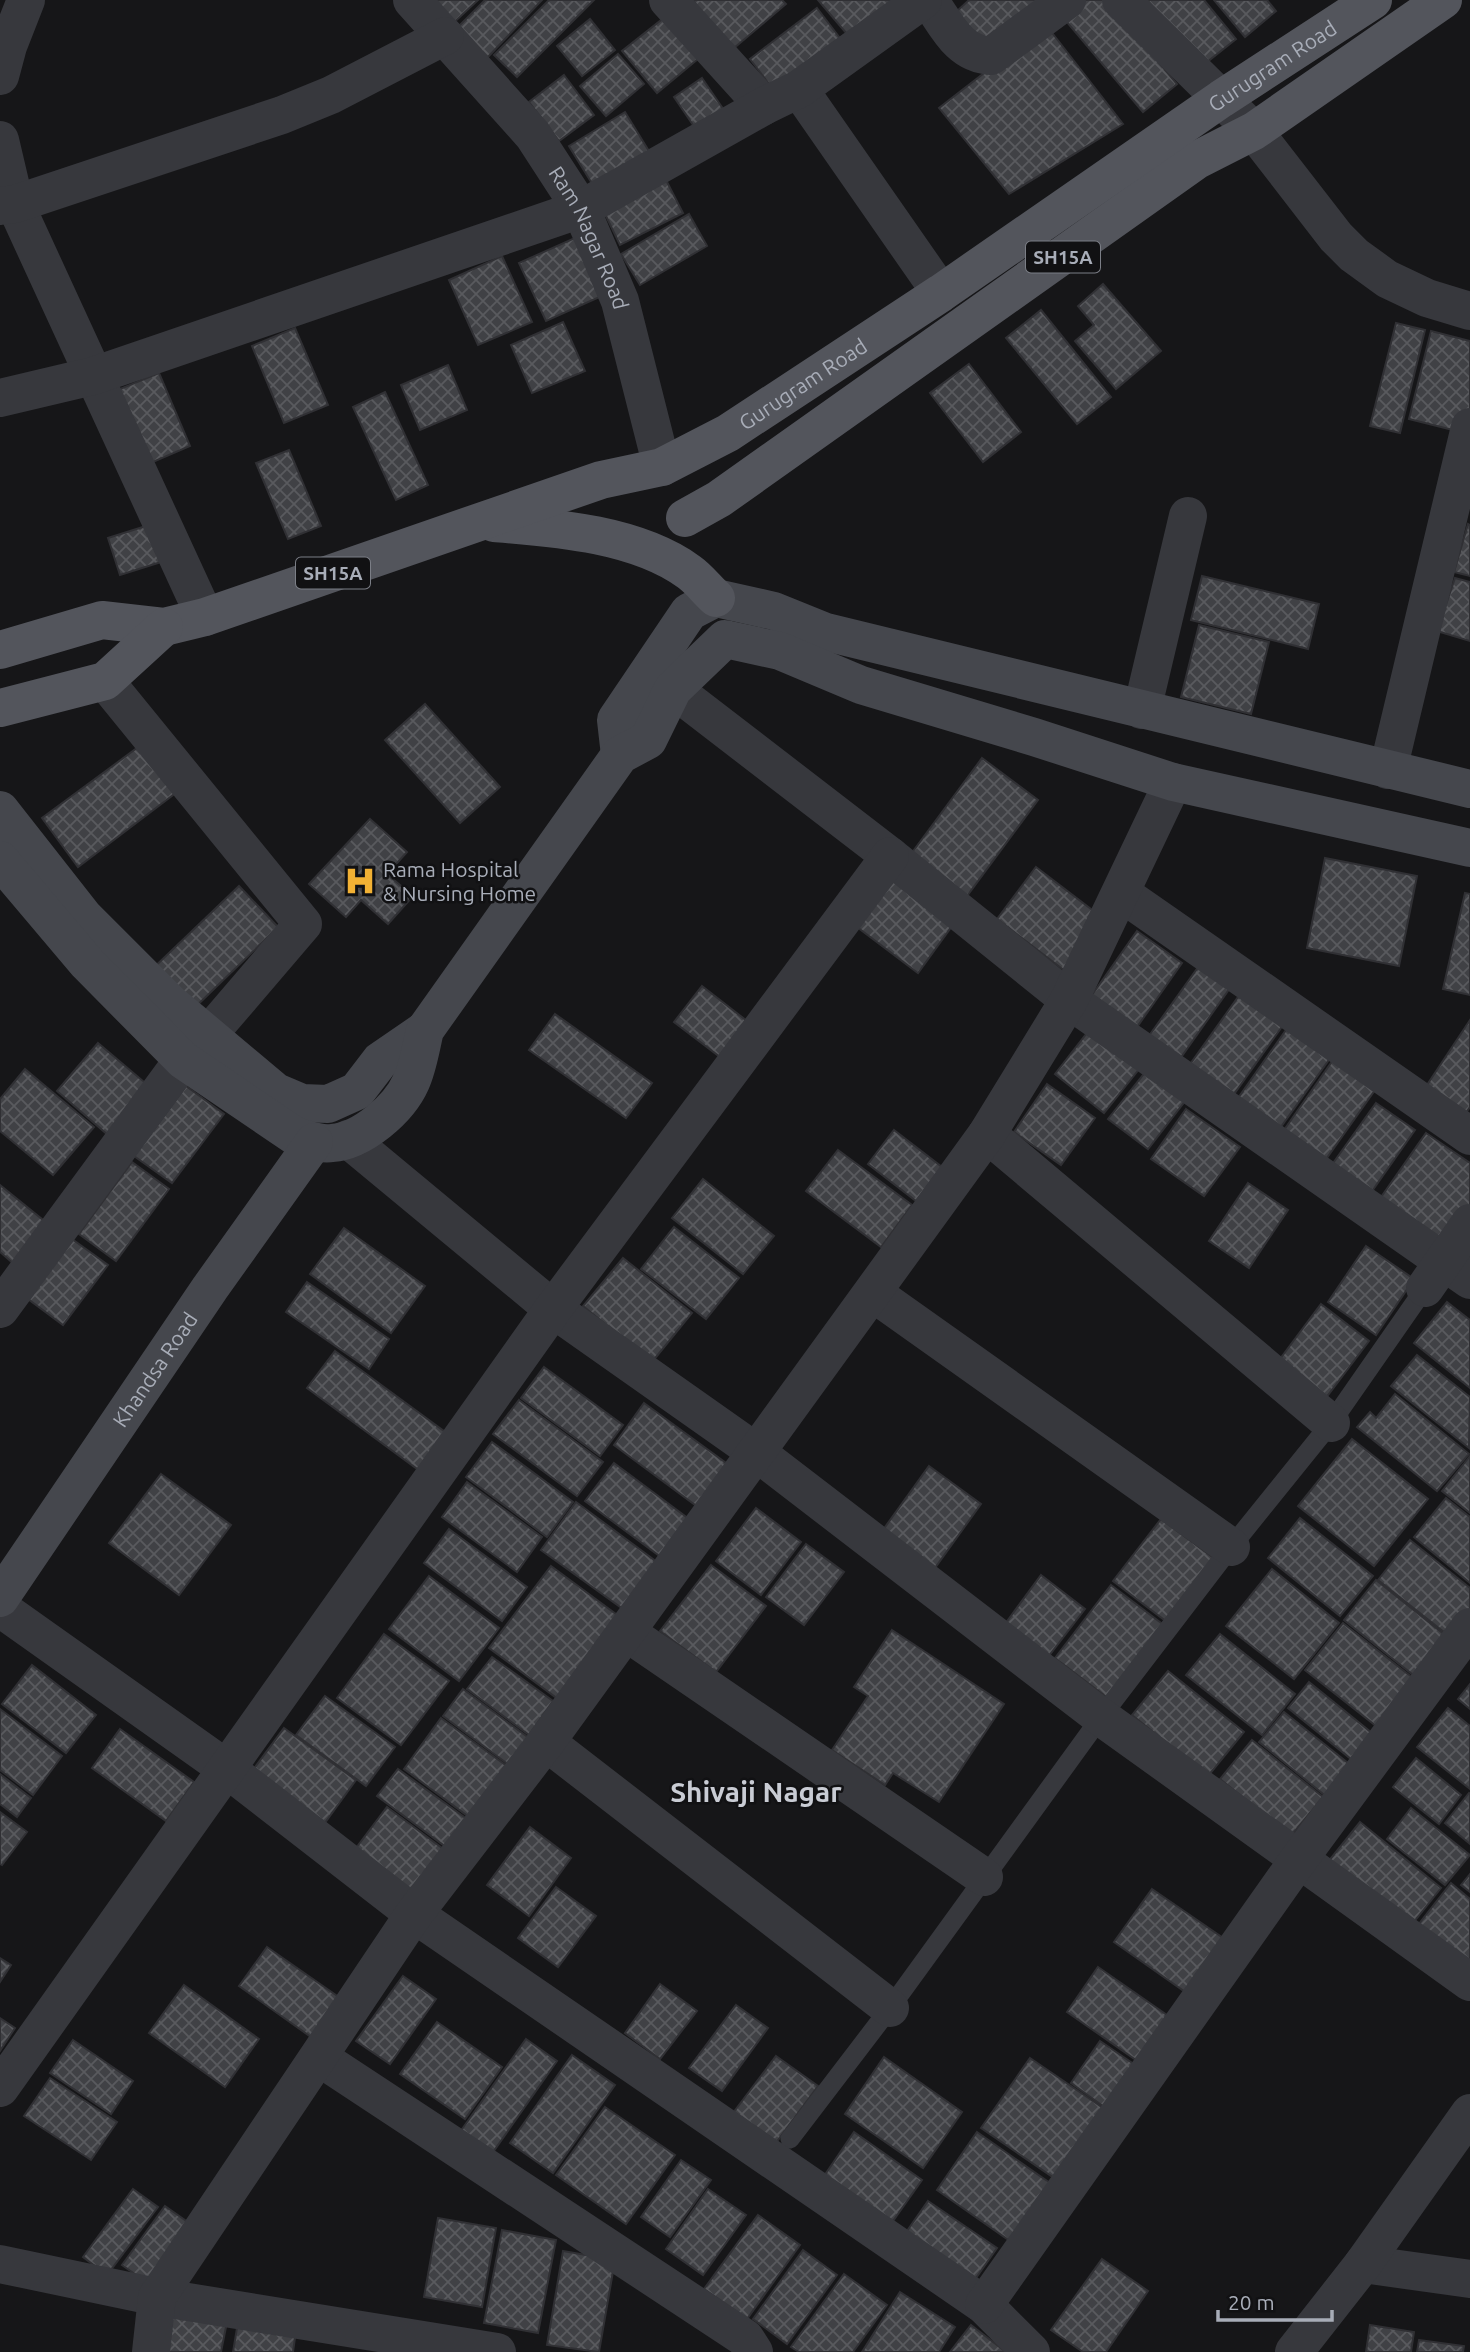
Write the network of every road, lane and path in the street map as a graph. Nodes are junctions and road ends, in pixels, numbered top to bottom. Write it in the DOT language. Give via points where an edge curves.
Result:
graph roads {
  1 [pos="26,0"];
  2 [pos="412,0"];
  3 [pos="668,0"];
  4 [pos="923,0"];
  5 [pos="929,0"];
  6 [pos="1067,0"];
  7 [pos="1121,0"];
  8 [pos="1373,0"];
  9 [pos="1443,0"];
  10 [pos="445,36"];
  11 [pos="0,76"];
  12 [pos="799,89"];
  13 [pos="1221,99"];
  14 [pos="764,106"];
  15 [pos="1254,131"];
  16 [pos="0,140"];
  17 [pos="8,205"];
  18 [pos="581,209"];
  19 [pos="941,293"];
  20 [pos="1470,311"];
  21 [pos="93,376"];
  22 [pos="0,398"];
  23 [pos="1470,427"];
  24 [pos="662,467"];
  25 [pos="1188,516"];
  26 [pos="685,518"];
  27 [pos="482,522"];
  28 [pos="716,598"];
  29 [pos="205,617"];
  30 [pos="164,627"];
  31 [pos="0,650"];
  32 [pos="105,681"];
  33 [pos="673,689"];
  34 [pos="0,708"];
  35 [pos="1142,710"];
  36 [pos="620,755"];
  37 [pos="1388,770"];
  38 [pos="1173,782"];
  39 [pos="1470,789"];
  40 [pos="0,810"];
  41 [pos="1470,848"];
  42 [pos="890,856"];
  43 [pos="0,861"];
  44 [pos="1121,893"];
  45 [pos="1069,1000"];
  46 [pos="425,1030"];
  47 [pos="196,1047"];
  48 [pos="987,1134"];
  49 [pos="1470,1136"];
  50 [pos="331,1140"];
  51 [pos="1470,1223"];
  52 [pos="1446,1277"];
  53 [pos="873,1293"];
  54 [pos="0,1309"];
  55 [pos="554,1309"];
  56 [pos="1331,1423"];
  57 [pos="756,1452"];
  58 [pos="1231,1547"];
  59 [pos="0,1598"];
  60 [pos="0,1608"];
  61 [pos="1470,1627"];
  62 [pos="626,1632"];
  63 [pos="1101,1717"];
  64 [pos="546,1742"];
  65 [pos="226,1769"];
  66 [pos="1299,1859"];
  67 [pos="984,1877"];
  68 [pos="414,1914"];
  69 [pos="1470,1982"];
  70 [pos="890,2008"];
  71 [pos="320,2058"];
  72 [pos="0,2088"];
  73 [pos="1470,2113"];
  74 [pos="782,2149"];
  75 [pos="0,2264"];
  76 [pos="1363,2264"];
  77 [pos="1470,2279"];
  78 [pos="158,2297"];
  79 [pos="984,2305"];
  80 [pos="150,2352"];
  81 [pos="497,2352"];
  82 [pos="754,2352"];
  83 [pos="1031,2352"];
  84 [pos="1294,2352"];
  1 -- 11 [label="street"];
  2 -- 10 [label="street, Ram Nagar Road"];
  3 -- 14 [label="street"];
  4 -- 12 [label="street"];
  5 -- 6 [label="street" via="961,44 970,52 991,56"];
  7 -- 13 [label="street"];
  8 -- 13 [label="main road, Gurugram Road / SH15A"];
  9 -- 15 [label="main road, Gurugram Road / SH15A"];
  10 -- 17 [label="street" via="282,115"];
  10 -- 18 [label="street, Ram Nagar Road" via="533,135"];
  12 -- 14 [label="street"];
  12 -- 19 [label="street"];
  13 -- 15 [label="street"];
  13 -- 19 [label="main road, Gurugram Road / SH15A"];
  14 -- 18 [label="street"];
  15 -- 20 [label="street" via="1354,256 1397,284"];
  15 -- 26 [label="main road, Gurugram Road / SH15A" via="1197,160 719,499"];
  16 -- 17 [label="street"];
  17 -- 21 [label="street"];
  18 -- 21 [label="street"];
  18 -- 24 [label="street, Ram Nagar Road" via="620,302"];
  19 -- 24 [label="main road, Gurugram Road / SH15A" via="728,433"];
  21 -- 22 [label="street"];
  21 -- 29 [label="street"];
  23 -- 37 [label="street"];
  24 -- 26 [label="main road, Ram Nagar Road"];
  24 -- 27 [label="main road, Gurugram Road / SH15A" via="601,481"];
  25 -- 35 [label="street"];
  26 -- 28 [label="main road, Ram Nagar Road"];
  27 -- 28 [label="main road" via="597,535 662,555 690,572"];
  27 -- 29 [label="main road, Gurugram Road / SH15A"];
  28 -- 35 [label="main road" via="774,611 826,632"];
  28 -- 36 [label="main road" via="689,612 616,720"];
  29 -- 30 [label="main road, Gurugram Road / SH15A"];
  30 -- 31 [label="main road, Gurugram Road / SH15A" via="102,620"];
  30 -- 32 [label="main road, Gurugram Road / SH15A"];
  32 -- 34 [label="main road, Gurugram Road / SH15A"];
  32 -- 47 [label="street" via="303,924"];
  33 -- 36 [label="main road" via="648,740"];
  33 -- 38 [label="main road" via="725,639 780,651 861,685"];
  33 -- 42 [label="street"];
  35 -- 37 [label="main road"];
  36 -- 46 [label="main road"];
  37 -- 39 [label="main road"];
  38 -- 41 [label="main road"];
  38 -- 44 [label="street"];
  40 -- 47 [label="main road" via="84,917 170,1003"];
  42 -- 45 [label="street"];
  42 -- 55 [label="street"];
  43 -- 47 [label="main road" via="87,963"];
  44 -- 45 [label="street"];
  44 -- 49 [label="street"];
  45 -- 48 [label="street"];
  45 -- 52 [label="street"];
  46 -- 47 [label="main road" via="380,1061 357,1091 328,1104 302,1103 275,1092"];
  46 -- 50 [label="main road" via="411,1082 399,1100 381,1121"];
  47 -- 50 [label="main road" via="295,1136"];
  47 -- 54 [label="street"];
  48 -- 53 [label="street"];
  48 -- 56 [label="street"];
  50 -- 55 [label="street"];
  50 -- 59 [label="main road, Khandsa Road" via="202,1300"];
  51 -- 52 [label="street"];
  52 -- 56 [label="lane"];
  53 -- 57 [label="street"];
  53 -- 58 [label="street"];
  55 -- 57 [label="street"];
  55 -- 65 [label="street"];
  56 -- 58 [label="lane"];
  57 -- 62 [label="street"];
  57 -- 63 [label="street"];
  58 -- 63 [label="lane"];
  60 -- 65 [label="street"];
  61 -- 66 [label="street"];
  62 -- 64 [label="street"];
  62 -- 67 [label="street"];
  63 -- 66 [label="street"];
  63 -- 67 [label="lane"];
  64 -- 68 [label="street"];
  64 -- 70 [label="street"];
  65 -- 68 [label="street"];
  65 -- 72 [label="street"];
  66 -- 69 [label="street"];
  66 -- 79 [label="street"];
  67 -- 70 [label="lane"];
  68 -- 71 [label="street"];
  68 -- 74 [label="street"];
  70 -- 74 [label="lane"];
  71 -- 78 [label="street"];
  71 -- 82 [label="street" via="745,2338"];
  73 -- 76 [label="street"];
  74 -- 79 [label="street"];
  75 -- 78 [label="street"];
  76 -- 77 [label="street"];
  76 -- 84 [label="street"];
  78 -- 80 [label="street"];
  78 -- 81 [label="street"];
  79 -- 83 [label="street"];
}
